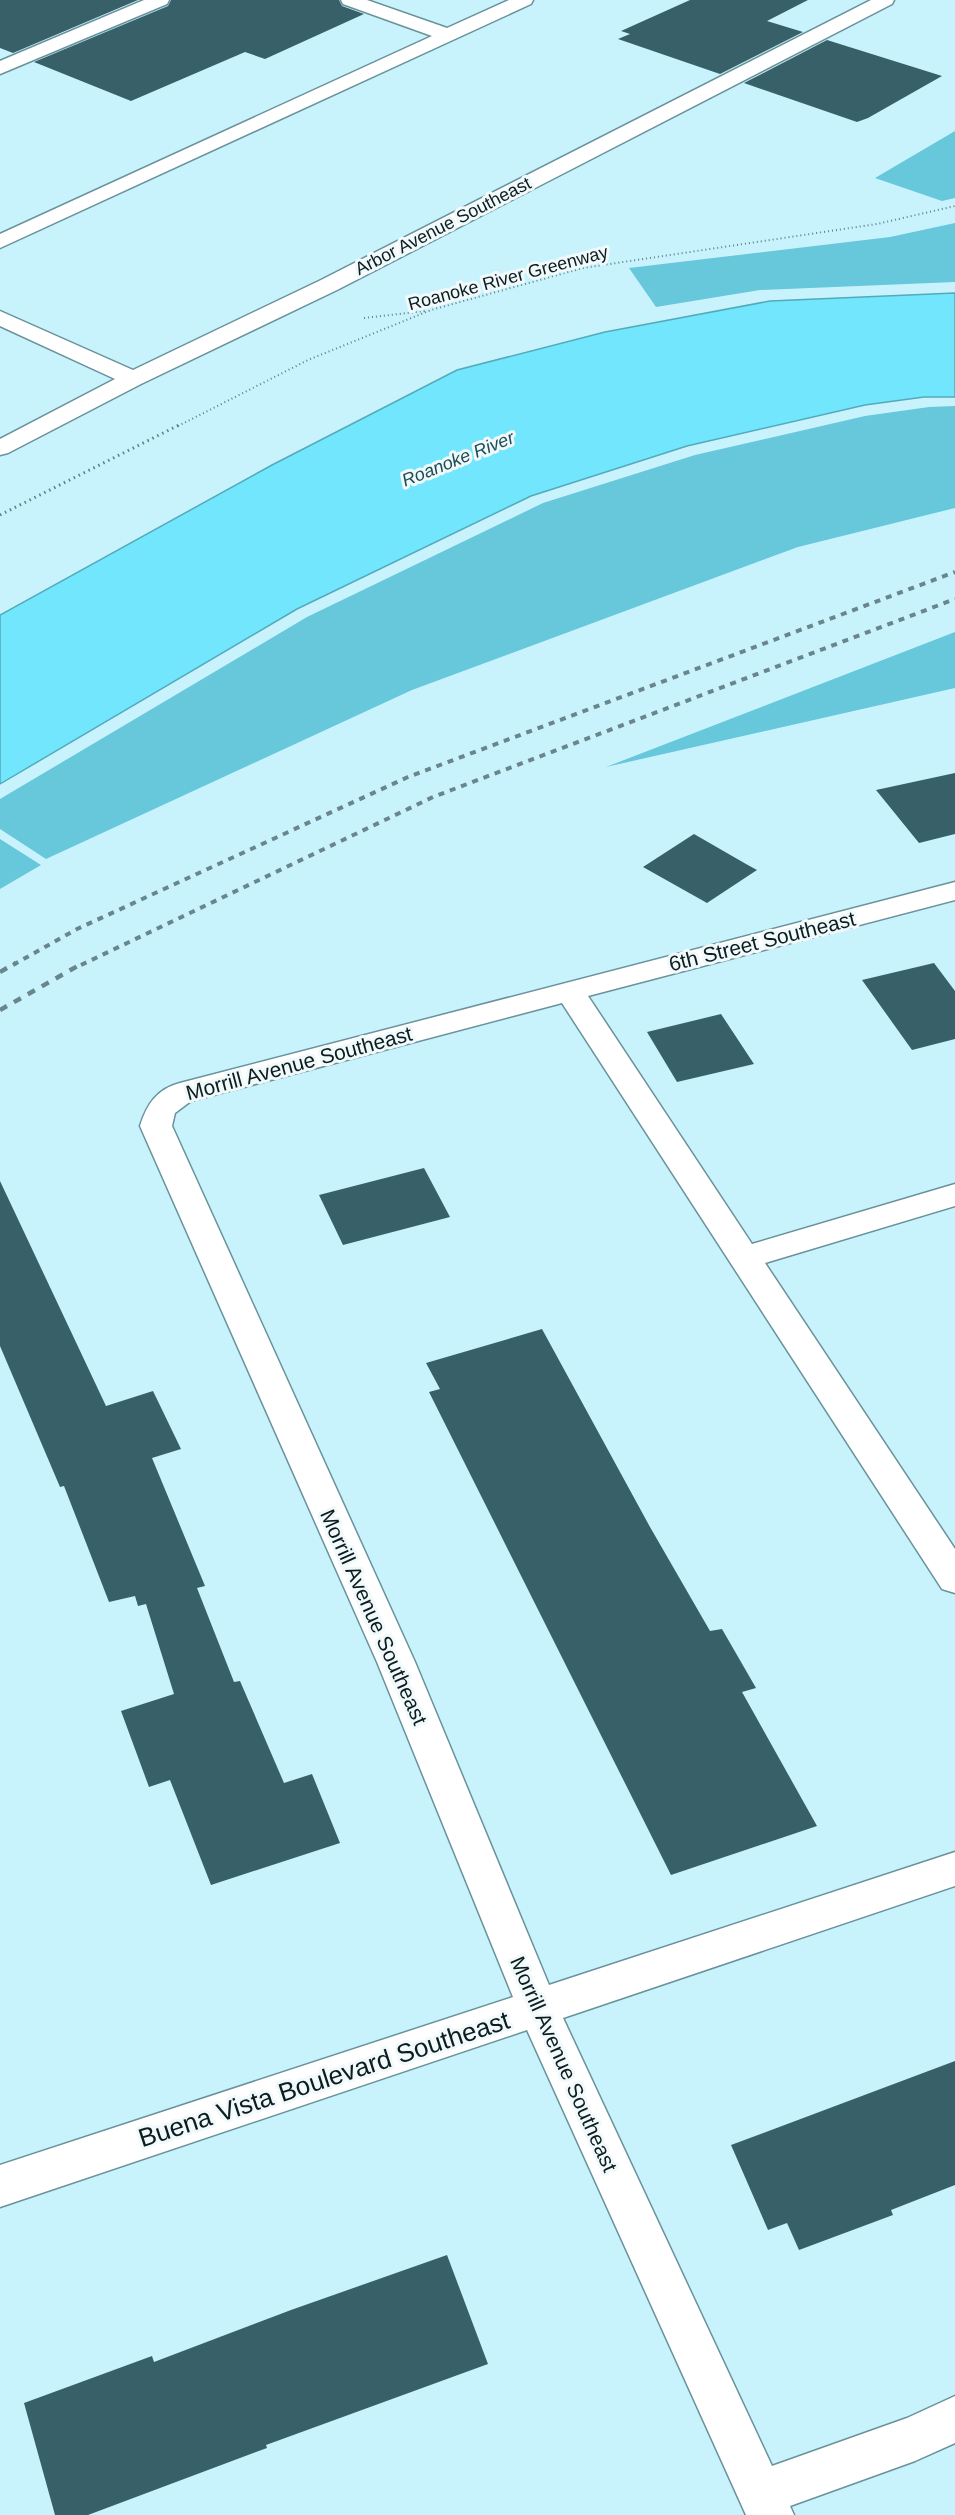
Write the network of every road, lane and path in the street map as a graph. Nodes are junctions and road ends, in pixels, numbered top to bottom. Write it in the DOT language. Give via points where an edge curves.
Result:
graph roads {
  1 [pos="160,0"];
  2 [pos="350,0"];
  3 [pos="524,0"];
  4 [pos="885,0"];
  5 [pos="448,35"];
  6 [pos="0,68"];
  7 [pos="955,206"];
  8 [pos="0,242"];
  9 [pos="0,318"];
  10 [pos="133,379"];
  11 [pos="0,447"];
  12 [pos="0,515"];
  13 [pos="955,891"];
  14 [pos="569,991"];
  15 [pos="955,1195"];
  16 [pos="744,1258"];
  17 [pos="955,1579"];
  18 [pos="955,1869"];
  19 [pos="538,2008"];
  20 [pos="0,2186"];
  21 [pos="955,2419"];
  22 [pos="765,2504"];
  1 -- 6 [label="street"];
  2 -- 5 [label="street"];
  3 -- 5 [label="street"];
  4 -- 10 [label="street, Arbor Avenue Southeast" via="329,285"];
  5 -- 8 [label="street"];
  7 -- 12 [label="path, Roanoke River Greenway" via="877,224 583,268 431,310 308,360"];
  9 -- 10 [label="street"];
  10 -- 11 [label="street, Arbor Avenue Southeast"];
  13 -- 14 [label="street, 6th Street Southeast"];
  14 -- 16 [label="street"];
  14 -- 19 [label="street, Morrill Avenue Southeast" via="180,1093 161,1108 156,1126 396,1662"];
  15 -- 16 [label="street"];
  16 -- 17 [label="street"];
  18 -- 19 [label="street, Buena Vista Boulevard Southeast"];
  19 -- 20 [label="street, Buena Vista Boulevard Southeast"];
  19 -- 22 [label="street, Morrill Avenue Southeast"];
  21 -- 22 [label="street"];
}
